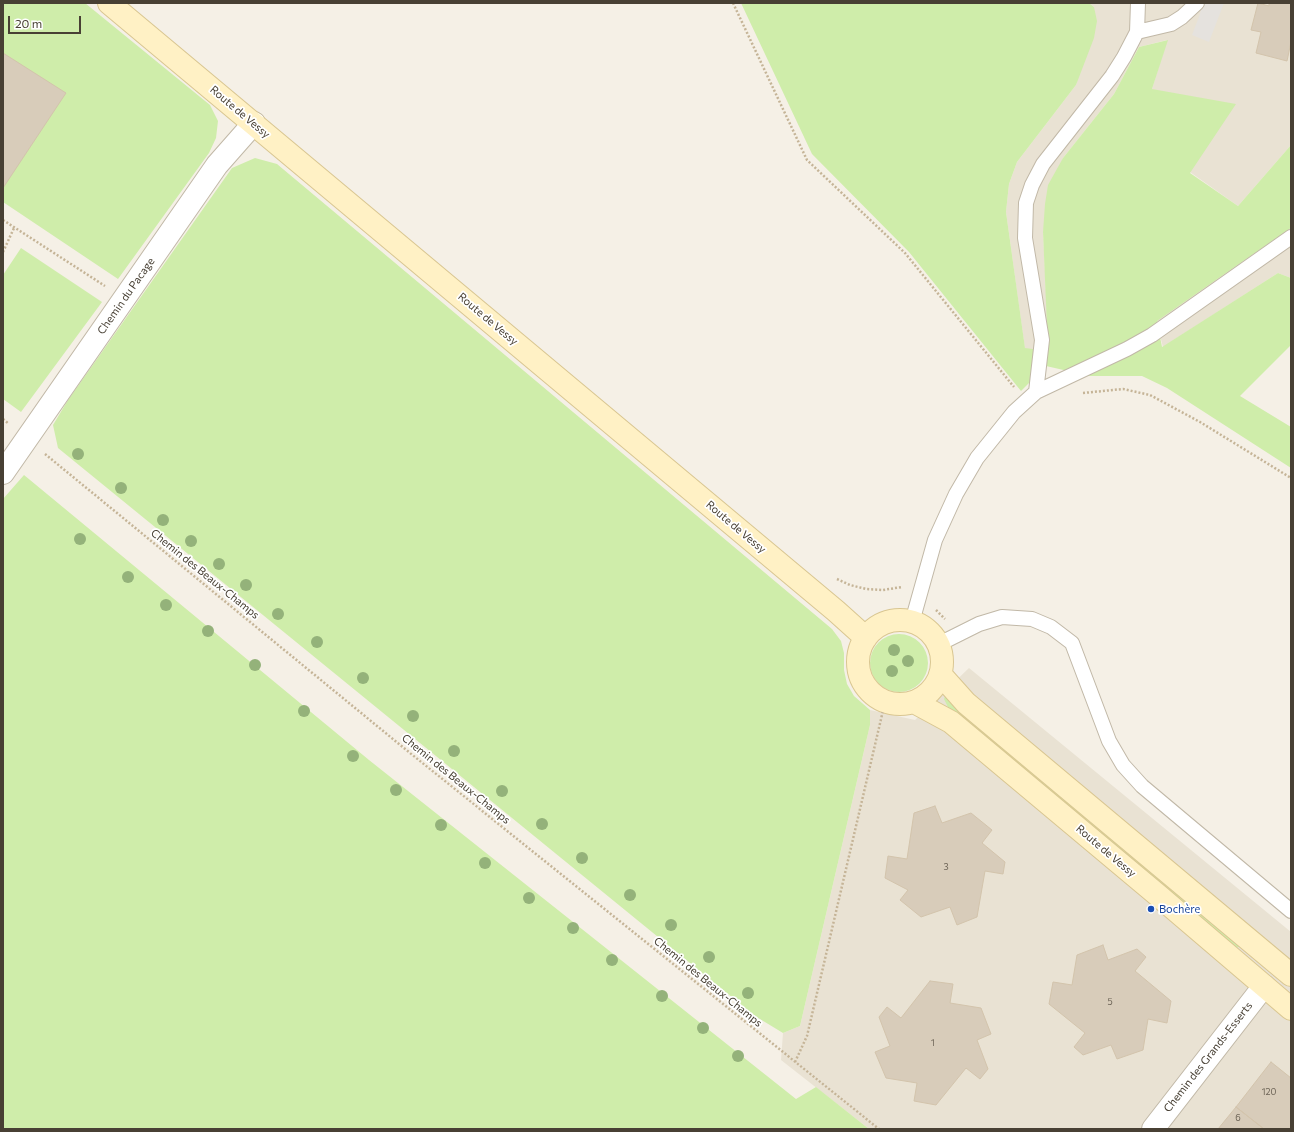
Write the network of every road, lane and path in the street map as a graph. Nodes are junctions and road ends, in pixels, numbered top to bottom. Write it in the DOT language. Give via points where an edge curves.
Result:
graph roads {
  1 [pos="109,3"];
  2 [pos="733,3"];
  3 [pos="1138,3"];
  4 [pos="1197,3"];
  5 [pos="1137,32"];
  6 [pos="254,123"];
  7 [pos="3,220"];
  8 [pos="14,228"];
  9 [pos="1291,237"];
  10 [pos="3,252"];
  11 [pos="124,298"];
  12 [pos="1081,393"];
  13 [pos="1031,396"];
  14 [pos="26,438"];
  15 [pos="3,473"];
  16 [pos="1291,478"];
  17 [pos="912,622"];
  18 [pos="866,638"];
  19 [pos="939,644"];
  20 [pos="941,675"];
  21 [pos="885,702"];
  22 [pos="914,702"];
  23 [pos="1291,911"];
  24 [pos="1286,971"];
  25 [pos="1264,986"];
  26 [pos="1291,1009"];
  27 [pos="795,1062"];
  28 [pos="879,1129"];
  29 [pos="1153,1129"];
  1 -- 6 [label="street, Route de Vessy"];
  2 -- 13 [label="path" via="807,160 905,253"];
  3 -- 5 [label="lane"];
  4 -- 5 [label="lane" via="1171,24"];
  5 -- 13 [label="lane" via="1112,76 1043,164 1028,195 1024,212 1025,238 1042,340"];
  6 -- 11 [label="street, Chemin du Pacage" via="218,165"];
  6 -- 18 [label="street, Route de Vessy"];
  7 -- 8 [label="path"];
  8 -- 10 [label="path"];
  8 -- 11 [label="path"];
  9 -- 13 [label="lane" via="1152,335 1127,350"];
  11 -- 14 [label="street, Chemin du Pacage"];
  12 -- 16 [label="path" via="1123,389 1150,395 1200,422"];
  13 -- 17 [label="lane" via="1003,424 977,458 956,494 935,540"];
  14 -- 15 [label="street, Chemin du Pacage"];
  14 -- 27 [label="path, Chemin des Beaux-Champs" via="410,753"];
  17 -- 18 [label="street" via="886,622 872,630"];
  17 -- 19 [label="street" via="923,626"];
  18 -- 21 [label="street" via="860,648 858,669 867,689"];
  19 -- 20 [label="street" via="942,659"];
  19 -- 23 [label="lane" via="979,624 1002,617 1032,619 1051,627 1072,643 1109,741 1123,765 1142,786"];
  20 -- 22 [label="street" via="935,687 926,696"];
  20 -- 24 [label="street" via="966,703"];
  21 -- 22 [label="street" via="905,705"];
  21 -- 27 [label="path" via="808,1036"];
  22 -- 25 [label="street, Route de Vessy" via="951,722"];
  24 -- 25 [label="street"];
  25 -- 26 [label="street, Route de Vessy"];
  25 -- 29 [label="street, Chemin des Grands-Esserts"];
  27 -- 28 [label="path, Chemin des Beaux-Champs"];
}
